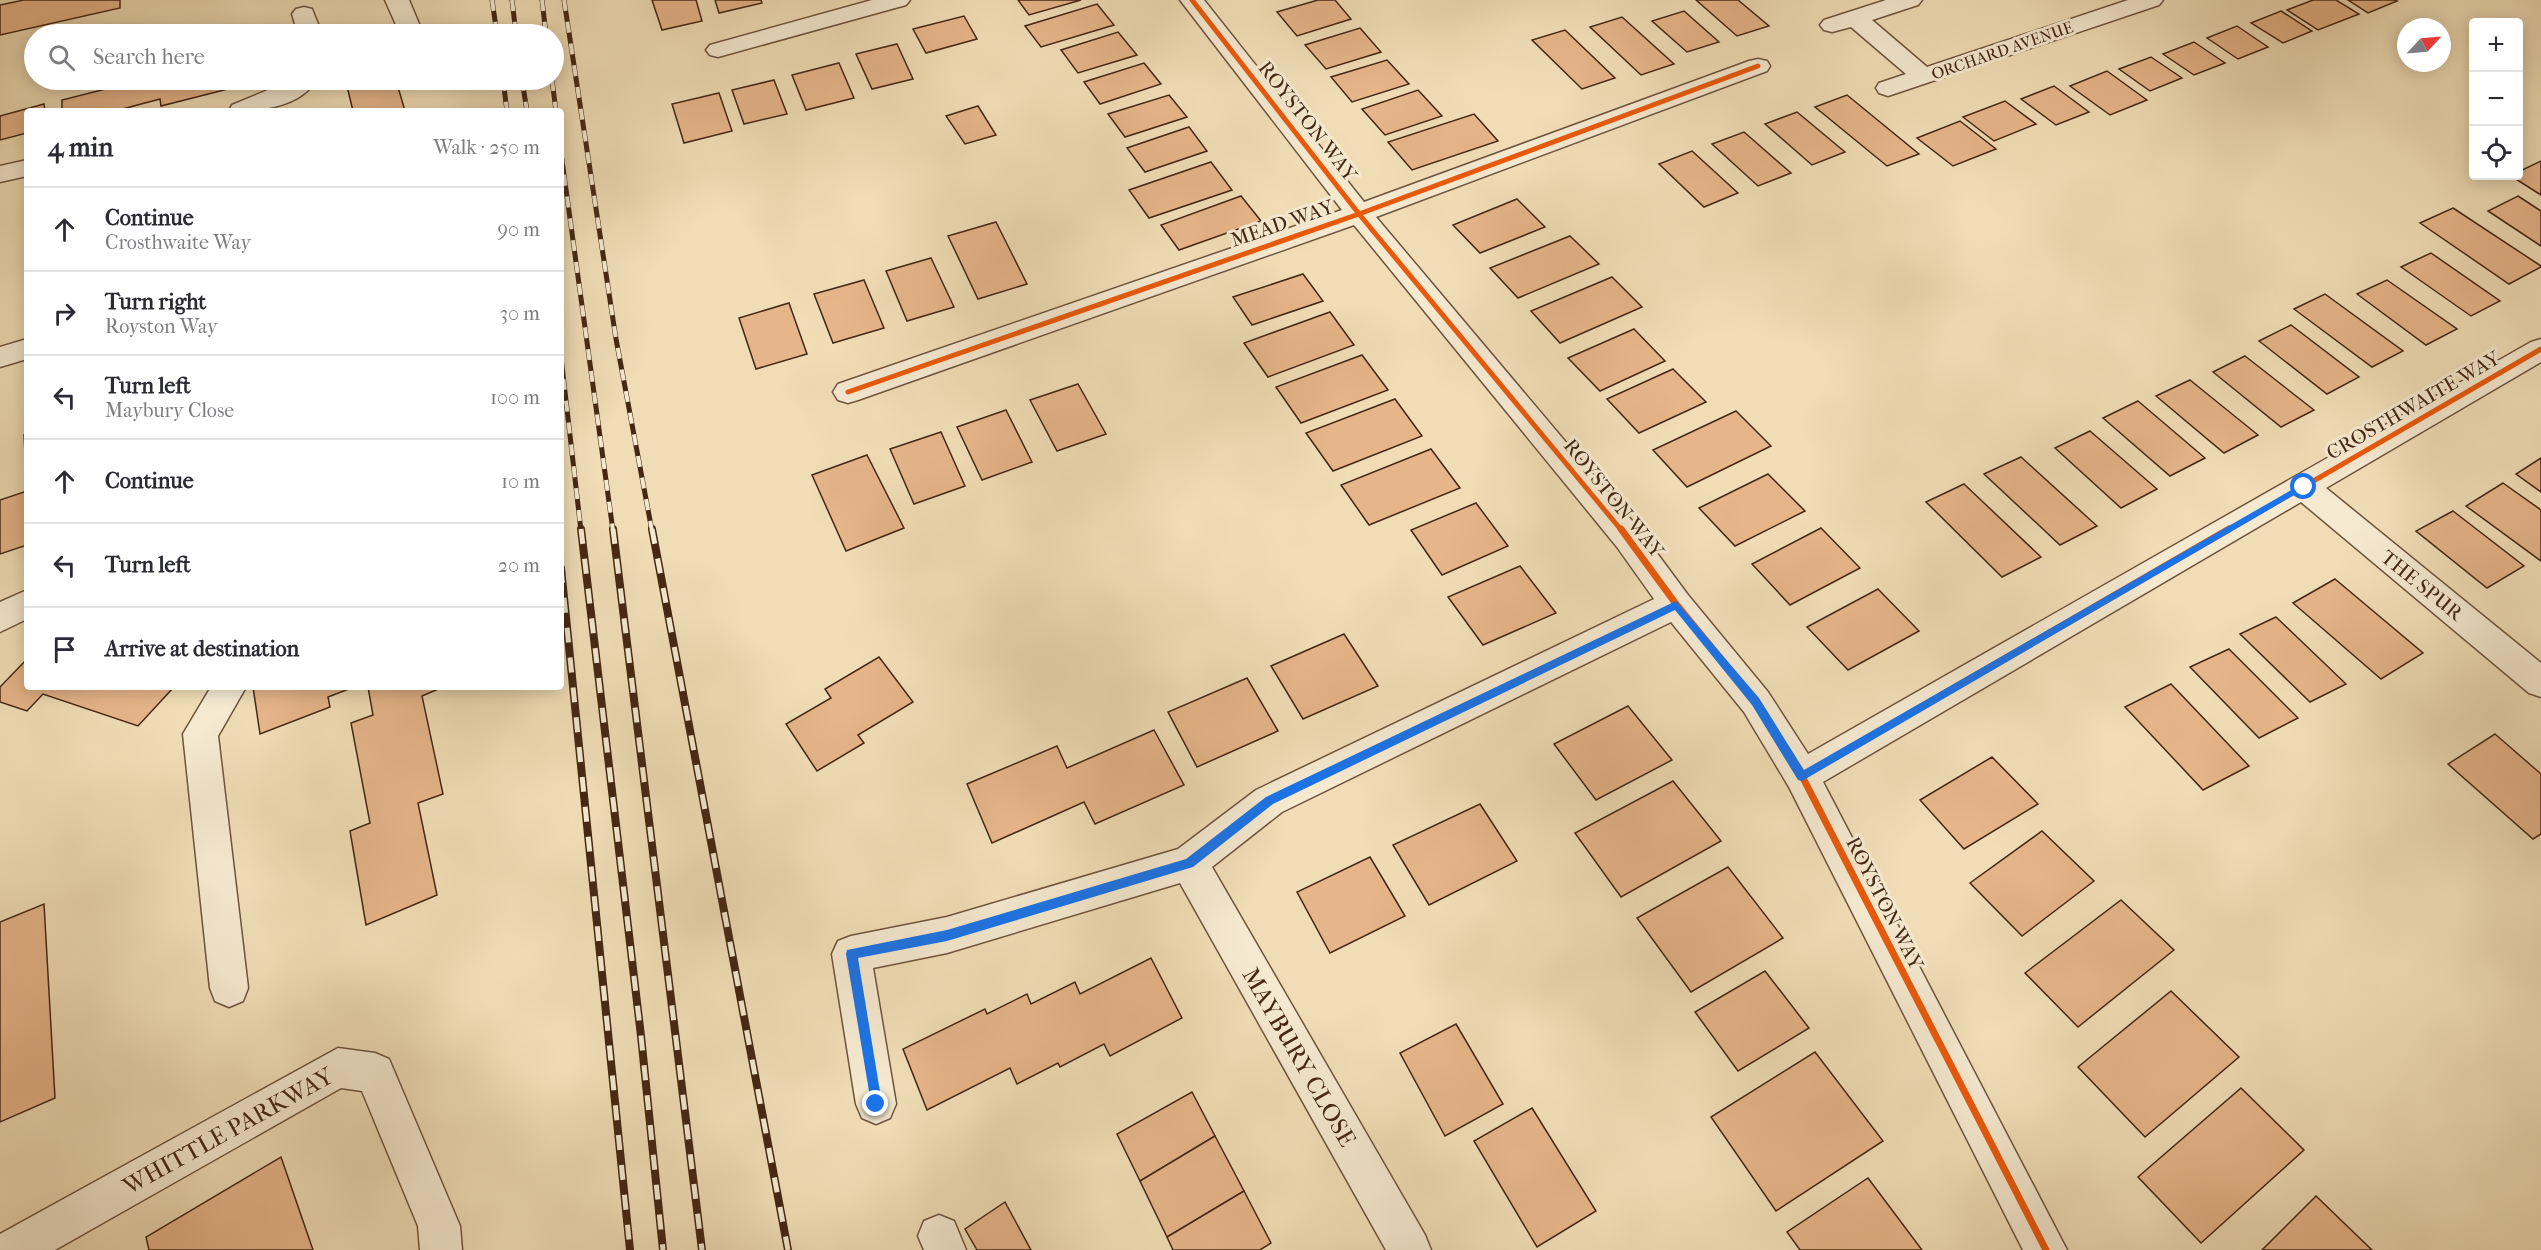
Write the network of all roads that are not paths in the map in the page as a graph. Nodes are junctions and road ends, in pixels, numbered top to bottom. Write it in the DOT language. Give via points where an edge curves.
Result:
graph roads {
  1 [pos="397,0"];
  2 [pos="898,0"];
  3 [pos="1192,0"];
  4 [pos="1910,0"];
  5 [pos="2151,0"];
  6 [pos="1855,18"];
  7 [pos="407,24"];
  8 [pos="1832,25"];
  9 [pos="718,50"];
  10 [pos="1758,66"];
  11 [pos="1923,76"];
  12 [pos="1888,88"];
  13 [pos="294,90"];
  14 [pos="253,108"];
  15 [pos="24,169"];
  16 [pos="0,174"];
  17 [pos="1359,213"];
  18 [pos="2541,349"];
  19 [pos="24,350"];
  20 [pos="0,357"];
  21 [pos="848,392"];
  22 [pos="2304,487"];
  23 [pos="1676,604"];
  24 [pos="24,605"];
  25 [pos="0,618"];
  26 [pos="2541,683"];
  27 [pos="227,690"];
  28 [pos="1802,776"];
  29 [pos="1189,863"];
  30 [pos="229,988"];
  31 [pos="876,1104"];
  32 [pos="13,1250"];
  33 [pos="441,1250"];
  34 [pos="1410,1250"];
  35 [pos="2046,1250"];
  1 -- 7 [label="street"];
  2 -- 9 [label="street"];
  3 -- 17 [label="street, ROYSTON WAY"];
  4 -- 6 [label="street"];
  5 -- 11 [label="street, ORCHARD AVENUE"];
  6 -- 8 [label="street"];
  6 -- 11 [label="street"];
  10 -- 17 [label="street, MEAD WAY"];
  11 -- 12 [label="street, ORCHARD AVENUE"];
  13 -- 14 [label="street"];
  15 -- 16 [label="street"];
  17 -- 21 [label="street, MEAD WAY"];
  17 -- 23 [label="street, ROYSTON WAY" via="1628,538"];
  18 -- 22 [label="street, CROSTHWAITE WAY"];
  19 -- 20 [label="street"];
  22 -- 26 [label="street, THE SPUR"];
  22 -- 28 [label="street, CROSTHWAITE WAY"];
  23 -- 28 [label="street, ROYSTON WAY" via="1756,702"];
  23 -- 29 [label="street" via="1269,801"];
  24 -- 25 [label="street"];
  27 -- 30 [label="street" via="200,734"];
  28 -- 35 [label="street, ROYSTON WAY"];
  29 -- 31 [label="street" via="947,935 851,954"];
  29 -- 34 [label="street, MAYBURY CLOSE"];
  32 -- 33 [label="street, WHITTLE PARKWAY" via="338,1068 375,1073 440,1226"];
}
